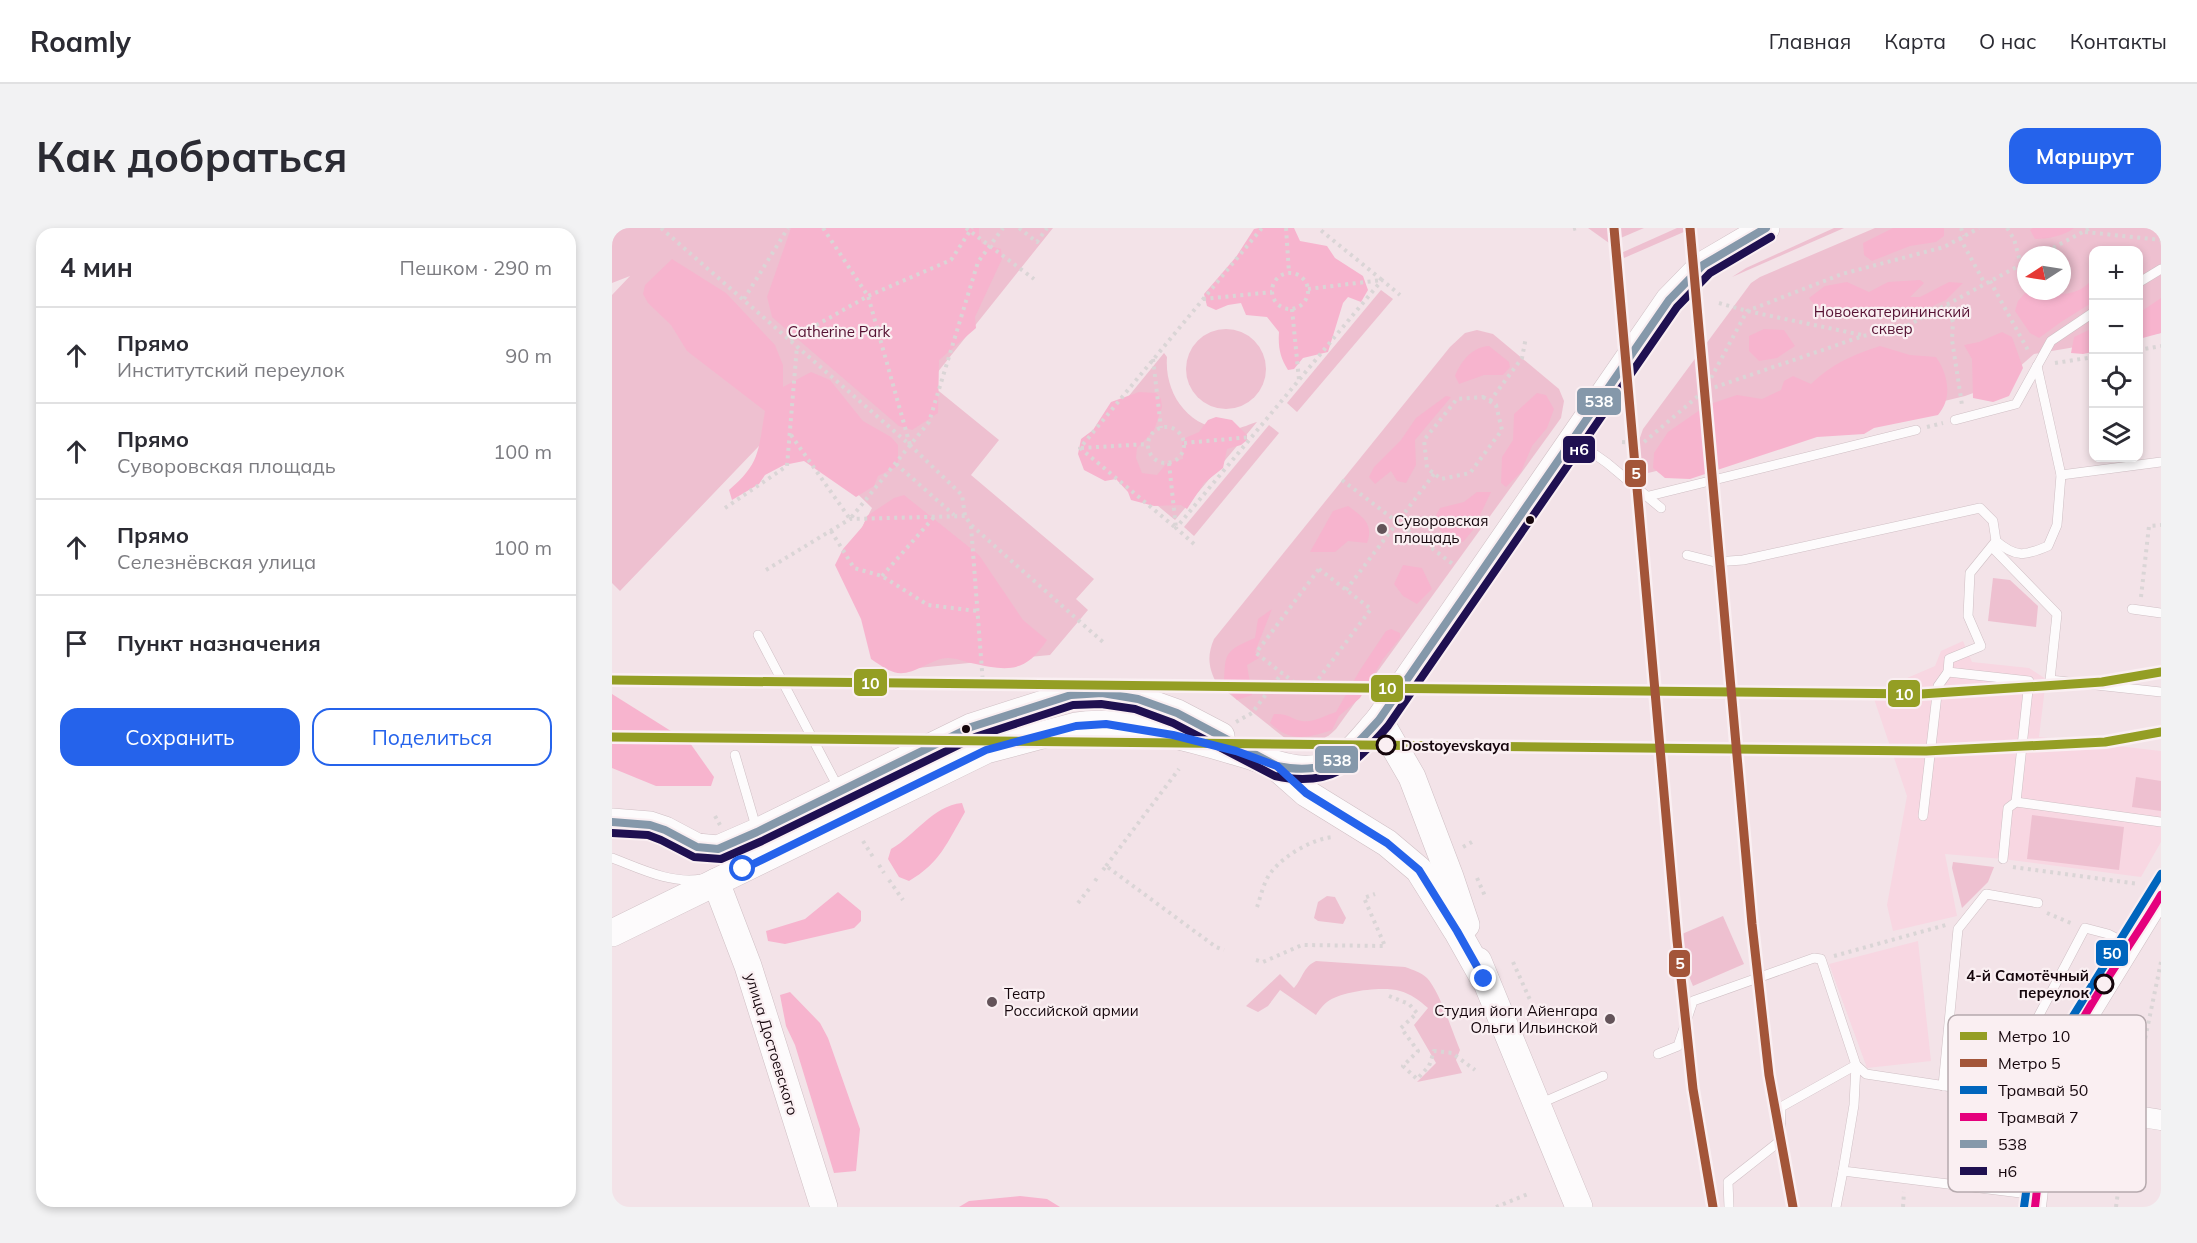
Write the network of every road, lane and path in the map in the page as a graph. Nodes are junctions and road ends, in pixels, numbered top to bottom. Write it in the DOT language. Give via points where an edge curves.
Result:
graph roads {
  1 [pos="661,228"];
  2 [pos="788,228"];
  3 [pos="823,228"];
  4 [pos="1003,228"];
  5 [pos="1019,228"];
  6 [pos="1047,228"];
  7 [pos="1262,228"];
  8 [pos="1286,228"];
  9 [pos="1318,228"];
  10 [pos="1766,228"];
  11 [pos="1960,228"];
  12 [pos="1979,228"];
  13 [pos="2007,228"];
  14 [pos="969,229"];
  15 [pos="2088,230"];
  16 [pos="1962,237"];
  17 [pos="2161,240"];
  18 [pos="990,245"];
  19 [pos="2017,246"];
  20 [pos="2057,246"];
  21 [pos="2017,267"];
  22 [pos="2161,269"];
  23 [pos="1289,273"];
  24 [pos="1034,279"];
  25 [pos="1382,280"];
  26 [pos="1990,281"];
  27 [pos="2143,281"];
  28 [pos="1985,284"];
  29 [pos="1308,288"];
  30 [pos="1272,292"];
  31 [pos="1400,295"];
  32 [pos="868,296"];
  33 [pos="744,299"];
  34 [pos="1202,300"];
  35 [pos="1719,303"];
  36 [pos="1947,305"];
  37 [pos="1292,309"];
  38 [pos="1747,311"];
  39 [pos="2089,315"];
  40 [pos="1863,336"];
  41 [pos="1526,338"];
  42 [pos="790,340"];
  43 [pos="797,346"];
  44 [pos="2161,346"];
  45 [pos="2143,349"];
  46 [pos="1154,358"];
  47 [pos="2089,358"];
  48 [pos="2037,366"];
  49 [pos="1299,381"];
  50 [pos="1704,390"];
  51 [pos="1490,401"];
  52 [pos="1959,419"];
  53 [pos="1161,428"];
  54 [pos="1916,430"];
  55 [pos="791,435"];
  56 [pos="1252,437"];
  57 [pos="1571,438"];
  58 [pos="1622,442"];
  59 [pos="1184,443"];
  60 [pos="1148,444"];
  61 [pos="910,445"];
  62 [pos="1080,448"];
  63 [pos="2161,462"];
  64 [pos="1168,463"];
  65 [pos="896,464"];
  66 [pos="1434,474"];
  67 [pos="2061,475"];
  68 [pos="1342,480"];
  69 [pos="1649,496"];
  70 [pos="725,508"];
  71 [pos="1661,508"];
  72 [pos="935,516"];
  73 [pos="954,516"];
  74 [pos="965,516"];
  75 [pos="850,519"];
  76 [pos="1396,521"];
  77 [pos="971,525"];
  78 [pos="2161,525"];
  79 [pos="1176,528"];
  80 [pos="831,531"];
  81 [pos="1194,544"];
  82 [pos="1994,544"];
  83 [pos="1687,555"];
  84 [pos="1454,565"];
  85 [pos="766,570"];
  86 [pos="882,576"];
  87 [pos="1346,590"];
  88 [pos="2136,610"];
  89 [pos="977,611"];
  90 [pos="2161,612"];
  91 [pos="758,635"];
  92 [pos="1104,643"];
  93 [pos="1948,672"];
  94 [pos="1282,673"];
  95 [pos="983,684"];
  96 [pos="2161,692"];
  97 [pos="1379,720"];
  98 [pos="1228,726"];
  99 [pos="735,755"];
  100 [pos="1277,766"];
  101 [pos="1179,769"];
  102 [pos="840,791"];
  103 [pos="2016,802"];
  104 [pos="1923,816"];
  105 [pos="612,822"];
  106 [pos="2161,822"];
  107 [pos="757,832"];
  108 [pos="1336,837"];
  109 [pos="863,841"];
  110 [pos="1472,842"];
  111 [pos="1462,846"];
  112 [pos="873,857"];
  113 [pos="612,858"];
  114 [pos="2002,862"];
  115 [pos="879,865"];
  116 [pos="743,869"];
  117 [pos="884,873"];
  118 [pos="1099,875"];
  119 [pos="889,880"];
  120 [pos="1095,881"];
  121 [pos="716,882"];
  122 [pos="2150,888"];
  123 [pos="1089,889"];
  124 [pos="1375,894"];
  125 [pos="903,900"];
  126 [pos="1078,903"];
  127 [pos="2038,903"];
  128 [pos="1257,907"];
  129 [pos="1955,922"];
  130 [pos="2085,928"];
  131 [pos="612,933"];
  132 [pos="2128,945"];
  133 [pos="1224,950"];
  134 [pos="1821,959"];
  135 [pos="1256,960"];
  136 [pos="1513,962"];
  137 [pos="2161,962"];
  138 [pos="1484,979"];
  139 [pos="1389,996"];
  140 [pos="1531,1002"];
  141 [pos="1950,1015"];
  142 [pos="2039,1015"];
  143 [pos="2085,1015"];
  144 [pos="2146,1033"];
  145 [pos="1948,1034"];
  146 [pos="1658,1054"];
  147 [pos="1856,1065"];
  148 [pos="1475,1070"];
  149 [pos="1603,1076"];
  150 [pos="1943,1086"];
  151 [pos="1948,1087"];
  152 [pos="1537,1105"];
  153 [pos="2146,1117"];
  154 [pos="2161,1120"];
  155 [pos="1843,1171"];
  156 [pos="1948,1187"];
  157 [pos="1979,1192"];
  158 [pos="2118,1192"];
  159 [pos="1528,1194"];
  160 [pos="2037,1201"];
  161 [pos="824,1207"];
  162 [pos="1496,1207"];
  163 [pos="1579,1207"];
  164 [pos="1729,1207"];
  165 [pos="1836,1207"];
  166 [pos="2116,1207"];
  1 -- 33 [label="path"];
  2 -- 33 [label="path"];
  3 -- 32 [label="path"];
  4 -- 18 [label="path"];
  5 -- 6 [label="path" via="1037,242"];
  7 -- 34 [label="path"];
  8 -- 23 [label="path"];
  9 -- 25 [label="path"];
  10 -- 57 [label="main road" via="1715,256 1685,281"];
  11 -- 16 [label="path"];
  12 -- 16 [label="path"];
  13 -- 19 [label="path"];
  14 -- 18 [label="path"];
  14 -- 32 [label="path" via="951,260"];
  15 -- 17 [label="path"];
  15 -- 20 [label="path"];
  16 -- 28 [label="path"];
  16 -- 38 [label="path" via="1944,247 1842,274"];
  18 -- 24 [label="path"];
  18 -- 61 [label="path" via="978,262 928,423"];
  21 -- 26 [label="path"];
  22 -- 27 [label="lane"];
  23 -- 29 [label="path" via="1301,277"];
  23 -- 30 [label="path" via="1278,276"];
  25 -- 29 [label="path"];
  25 -- 31 [label="path"];
  25 -- 49 [label="path"];
  26 -- 28 [label="path"];
  26 -- 48 [label="path"];
  28 -- 36 [label="path"];
  29 -- 37 [label="path" via="1306,300"];
  30 -- 34 [label="path"];
  30 -- 37 [label="path" via="1278,305"];
  32 -- 42 [label="path"];
  32 -- 61 [label="path"];
  33 -- 42 [label="path"];
  34 -- 46 [label="path"];
  35 -- 38 [label="path"];
  36 -- 40 [label="path" via="1905,327"];
  36 -- 52 [label="path" via="1953,322"];
  37 -- 49 [label="path"];
  38 -- 40 [label="path"];
  38 -- 50 [label="path"];
  39 -- 48 [label="lane" via="2051,340"];
  40 -- 50 [label="path"];
  41 -- 51 [label="path" via="1522,358"];
  42 -- 43 [label="path"];
  43 -- 55 [label="path"];
  43 -- 61 [label="path"];
  44 -- 45 [label="path"];
  46 -- 53 [label="path"];
  46 -- 62 [label="path"];
  47 -- 48 [label="path"];
  48 -- 52 [label="lane" via="2016,404"];
  48 -- 67 [label="lane"];
  49 -- 56 [label="path"];
  50 -- 58 [label="path" via="1643,443"];
  51 -- 66 [label="path" via="1483,397 1457,399 1424,440 1427,468"];
  51 -- 66 [label="path" via="1496,405 1502,430 1470,473 1441,479"];
  53 -- 59 [label="path" via="1176,430"];
  53 -- 60 [label="path"];
  54 -- 69 [label="lane"];
  55 -- 70 [label="path" via="787,466"];
  55 -- 75 [label="path"];
  56 -- 59 [label="path"];
  56 -- 79 [label="path"];
  57 -- 69 [label="lane"];
  57 -- 97 [label="main road"];
  59 -- 64 [label="path" via="1180,456"];
  60 -- 62 [label="path"];
  60 -- 64 [label="path" via="1154,459"];
  61 -- 65 [label="path"];
  61 -- 74 [label="path" via="962,495"];
  62 -- 79 [label="path"];
  63 -- 67 [label="lane"];
  64 -- 79 [label="path"];
  65 -- 73 [label="path"];
  65 -- 75 [label="path"];
  66 -- 76 [label="path"];
  67 -- 82 [label="lane" via="2057,525 2048,546 2032,553 2010,553"];
  68 -- 76 [label="path"];
  69 -- 71 [label="lane"];
  72 -- 73 [label="path"];
  72 -- 75 [label="path"];
  72 -- 86 [label="path"];
  73 -- 74 [label="path"];
  74 -- 77 [label="path"];
  75 -- 80 [label="path"];
  76 -- 84 [label="path"];
  76 -- 87 [label="path"];
  77 -- 89 [label="path"];
  77 -- 92 [label="path"];
  78 -- 88 [label="path" via="2149,526"];
  79 -- 81 [label="path"];
  80 -- 85 [label="path"];
  80 -- 86 [label="path" via="854,568"];
  82 -- 83 [label="lane" via="1993,521 1980,508 1743,560 1715,562"];
  82 -- 93 [label="lane" via="1970,573 1968,616 1981,646 1949,659"];
  82 -- 96 [label="lane" via="2057,614 2050,680"];
  86 -- 89 [label="path" via="928,605"];
  87 -- 94 [label="path" via="1371,609 1308,693"];
  87 -- 94 [label="path" via="1319,569 1256,653"];
  88 -- 90 [label="lane"];
  89 -- 95 [label="path"];
  91 -- 102 [label="lane"];
  93 -- 103 [label="lane" via="2029,681"];
  93 -- 104 [label="lane" via="1938,686"];
  94 -- 98 [label="path" via="1252,713"];
  97 -- 100 [label="main road" via="1336,762 1305,770"];
  97 -- 138 [label="main road" via="1412,777"];
  99 -- 107 [label="lane"];
  100 -- 102 [label="main road" via="1177,713 1138,699 1102,693 1071,695 971,727"];
  100 -- 116 [label="main road" via="1173,735 1106,724 1076,726 986,750"];
  100 -- 138 [label="main road" via="1306,793 1387,843 1419,870"];
  101 -- 133 [label="path" via="1105,868"];
  102 -- 107 [label="main road"];
  103 -- 106 [label="lane"];
  103 -- 114 [label="lane" via="2008,808"];
  105 -- 107 [label="main road" via="650,825 708,849 724,847"];
  108 -- 128 [label="path" via="1293,853 1270,873"];
  109 -- 112 [label="path"];
  110 -- 111 [label="path"];
  113 -- 116 [label="lane" via="677,880 696,880"];
  114 -- 122 [label="path"];
  115 -- 117 [label="path"];
  116 -- 121 [label="main road"];
  118 -- 120 [label="path"];
  119 -- 125 [label="path"];
  121 -- 131 [label="main road"];
  121 -- 161 [label="main road, улица Достоевского" via="748,966"];
  122 -- 132 [label="main road"];
  123 -- 126 [label="path"];
  124 -- 135 [label="path" via="1364,898 1385,946 1302,945 1263,962"];
  127 -- 130 [label="path" via="2046,912"];
  127 -- 141 [label="lane" via="1986,894 1958,929"];
  129 -- 134 [label="path"];
  130 -- 132 [label="lane"];
  130 -- 142 [label="lane"];
  132 -- 143 [label="main road"];
  134 -- 146 [label="lane" via="1814,958 1693,1001 1678,1046"];
  134 -- 147 [label="lane"];
  136 -- 140 [label="path"];
  137 -- 144 [label="path"];
  138 -- 152 [label="main road"];
  139 -- 148 [label="path" via="1417,1012 1401,1028 1418,1051 1403,1066 1417,1079 1429,1066 1434,1051 1452,1053"];
  145 -- 150 [label="lane"];
  147 -- 150 [label="lane" via="1866,1074"];
  147 -- 155 [label="lane"];
  147 -- 164 [label="lane" via="1781,1107 1780,1142 1728,1182"];
  149 -- 152 [label="lane"];
  150 -- 151 [label="lane"];
  152 -- 163 [label="main road"];
  153 -- 154 [label="street"];
  155 -- 156 [label="lane"];
  155 -- 165 [label="lane"];
  157 -- 160 [label="lane"];
  158 -- 166 [label="path"];
  159 -- 162 [label="path"];
}
